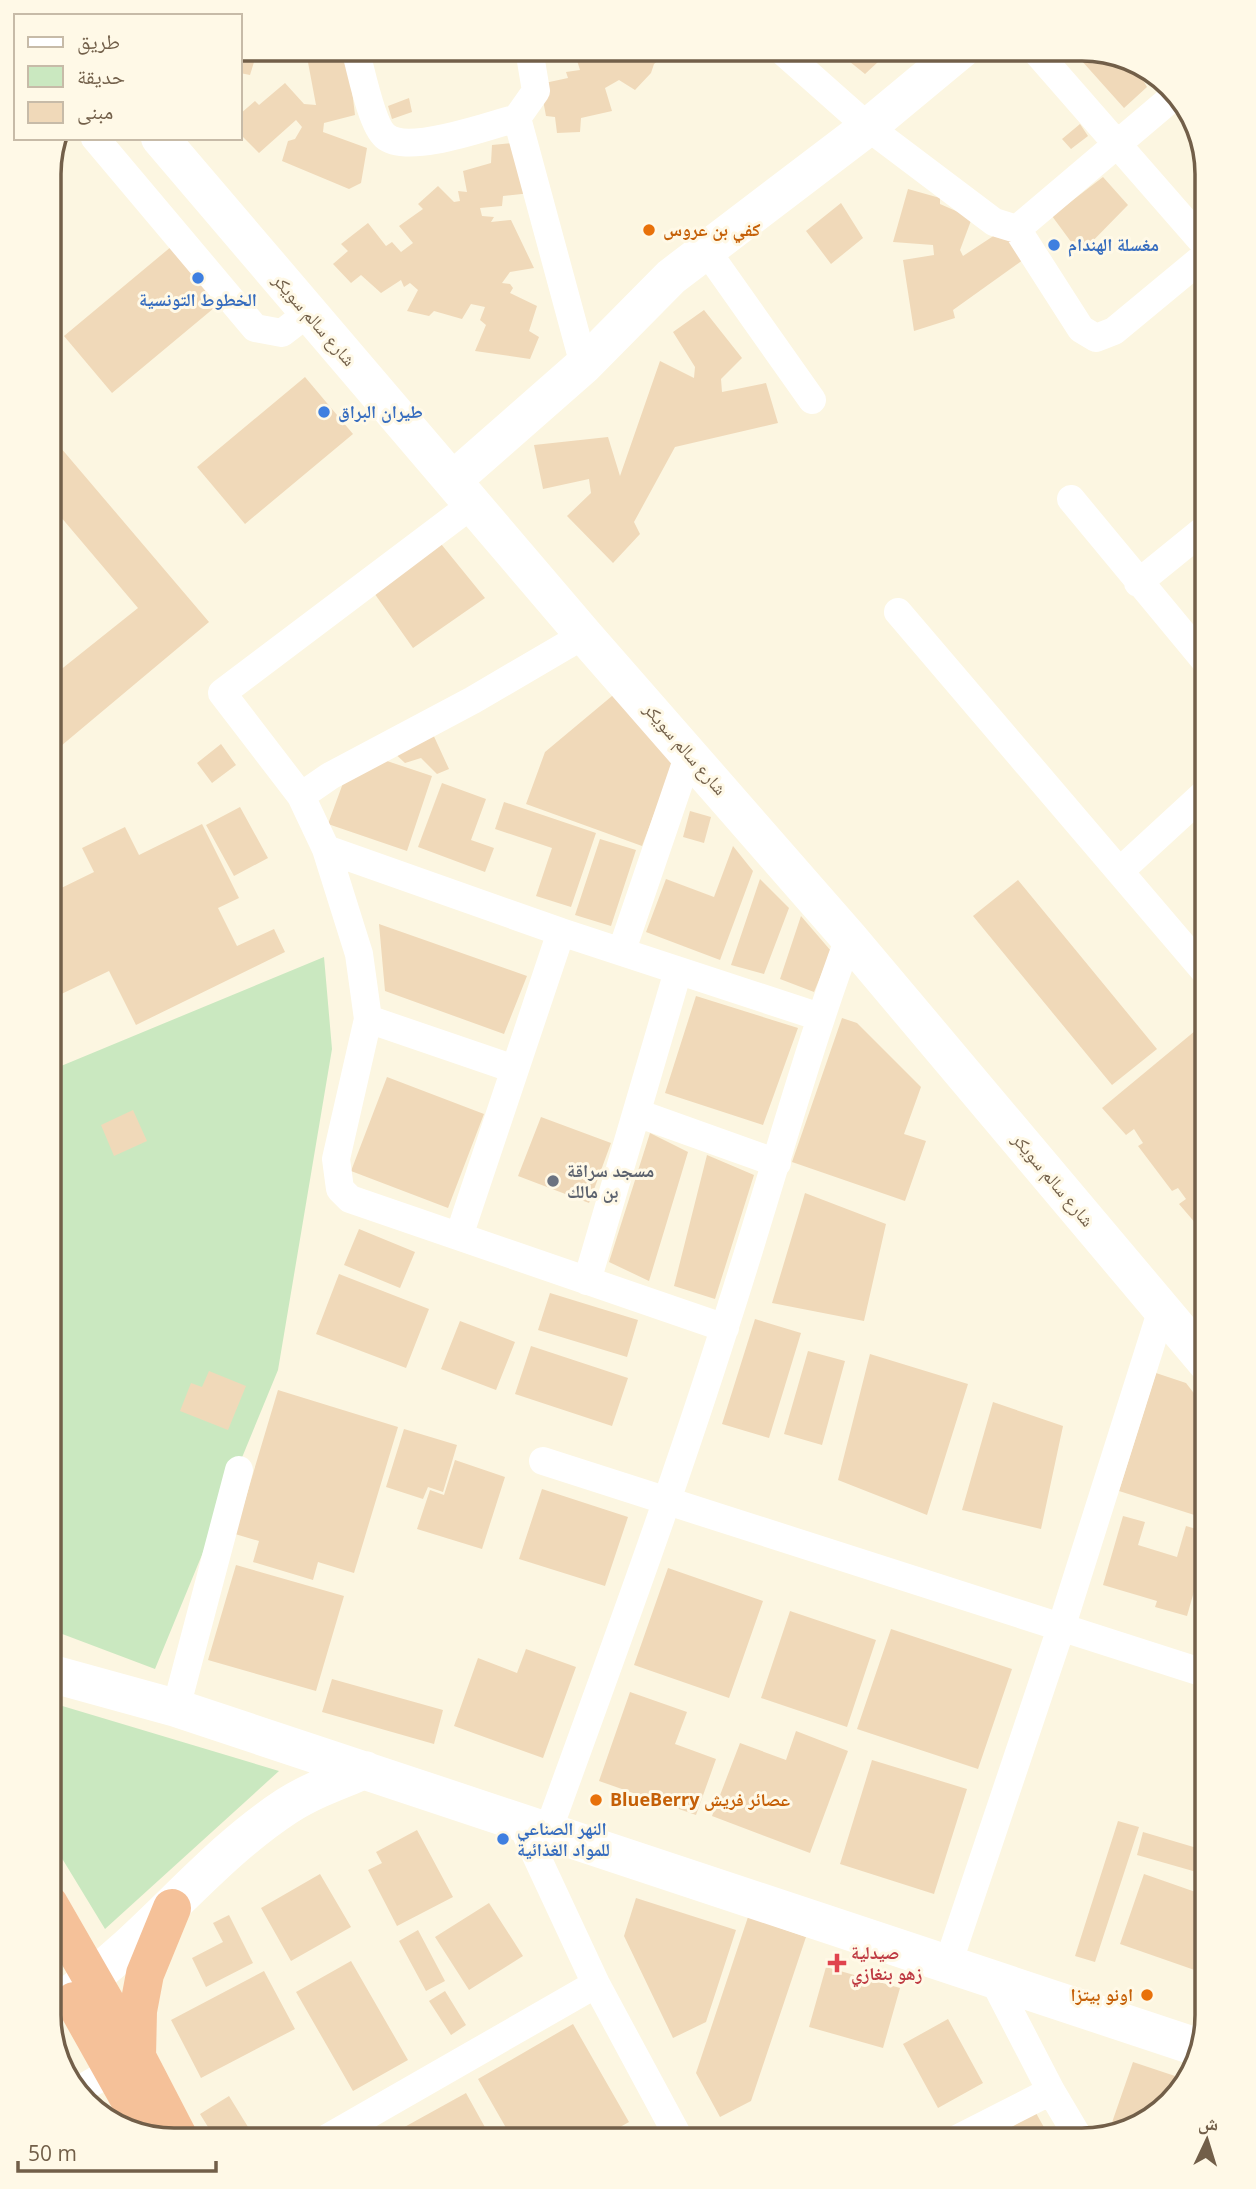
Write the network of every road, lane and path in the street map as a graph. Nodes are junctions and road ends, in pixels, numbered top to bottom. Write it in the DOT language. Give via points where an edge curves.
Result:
graph roads {
  1 [pos="359,61"];
  2 [pos="531,61"];
  3 [pos="794,61"];
  4 [pos="948,61"];
  5 [pos="1044,61"];
  6 [pos="1168,101"];
  7 [pos="517,118"];
  8 [pos="868,127"];
  9 [pos="96,140"];
  10 [pos="162,140"];
  11 [pos="1116,145"];
  12 [pos="1017,229"];
  13 [pos="1195,234"];
  14 [pos="706,250"];
  15 [pos="1195,264"];
  16 [pos="308,313"];
  17 [pos="584,365"];
  18 [pos="812,400"];
  19 [pos="464,491"];
  20 [pos="1071,499"];
  21 [pos="1195,537"];
  22 [pos="1138,583"];
  23 [pos="898,612"];
  24 [pos="584,635"];
  25 [pos="1195,649"];
  26 [pos="690,754"];
  27 [pos="301,796"];
  28 [pos="1195,802"];
  29 [pos="326,849"];
  30 [pos="1120,871"];
  31 [pos="561,932"];
  32 [pos="849,938"];
  33 [pos="622,950"];
  34 [pos="1195,960"];
  35 [pos="678,971"];
  36 [pos="820,1017"];
  37 [pos="368,1019"];
  38 [pos="514,1069"];
  39 [pos="637,1113"];
  40 [pos="777,1163"];
  41 [pos="459,1236"];
  42 [pos="587,1281"];
  43 [pos="1162,1309"];
  44 [pos="725,1328"];
  45 [pos="1195,1349"];
  46 [pos="543,1461"];
  47 [pos="240,1470"];
  48 [pos="667,1502"];
  49 [pos="1061,1628"];
  50 [pos="1195,1670"];
  51 [pos="61,1676"];
  52 [pos="176,1708"];
  53 [pos="365,1770"];
  54 [pos="534,1826"];
  55 [pos="172,1908"];
  56 [pos="61,1936"];
  57 [pos="948,1964"];
  58 [pos="61,1969"];
  59 [pos="993,1979"];
  60 [pos="596,1984"];
  61 [pos="80,1987"];
  62 [pos="1191,2045"];
  63 [pos="125,2064"];
  64 [pos="87,2086"];
  65 [pos="1051,2091"];
  66 [pos="145,2124"];
  67 [pos="171,2128"];
  68 [pos="345,2128"];
  69 [pos="674,2128"];
  70 [pos="979,2128"];
  71 [pos="1073,2128"];
  1 -- 7 [label="street" via="377,123 385,136 400,143 430,141"];
  2 -- 7 [label="street" via="536,91"];
  3 -- 8 [label="street"];
  4 -- 8 [label="street"];
  5 -- 11 [label="street"];
  6 -- 11 [label="street"];
  7 -- 17 [label="street"];
  8 -- 12 [label="street" via="994,222"];
  8 -- 14 [label="street"];
  9 -- 16 [label="street" via="255,328 282,333"];
  10 -- 16 [label="street, شارع سالم سويكر"];
  11 -- 12 [label="street"];
  11 -- 13 [label="street"];
  12 -- 15 [label="street" via="1081,329 1096,338 1114,331"];
  14 -- 17 [label="street" via="671,277"];
  14 -- 18 [label="street"];
  16 -- 19 [label="street, شارع سالم سويكر"];
  17 -- 19 [label="street"];
  19 -- 24 [label="street, شارع سالم سويكر"];
  19 -- 27 [label="street" via="222,693"];
  20 -- 22 [label="street"];
  21 -- 22 [label="street"];
  22 -- 25 [label="street"];
  23 -- 30 [label="street"];
  24 -- 26 [label="street, شارع سالم سويكر"];
  24 -- 27 [label="street"];
  26 -- 32 [label="street, شارع سالم سويكر"];
  26 -- 33 [label="street"];
  27 -- 29 [label="street"];
  28 -- 30 [label="street"];
  29 -- 31 [label="street"];
  29 -- 37 [label="street" via="359,954"];
  30 -- 34 [label="street"];
  31 -- 33 [label="street"];
  31 -- 38 [label="street"];
  32 -- 36 [label="street"];
  32 -- 43 [label="street, شارع سالم سويكر"];
  33 -- 35 [label="street"];
  35 -- 36 [label="street"];
  35 -- 39 [label="street"];
  36 -- 40 [label="street"];
  37 -- 38 [label="street"];
  37 -- 41 [label="street" via="336,1159 340,1189 350,1199"];
  38 -- 41 [label="street"];
  39 -- 40 [label="street"];
  39 -- 42 [label="street"];
  40 -- 44 [label="street"];
  41 -- 42 [label="street"];
  42 -- 44 [label="street"];
  43 -- 45 [label="street, شارع سالم سويكر"];
  43 -- 49 [label="street"];
  44 -- 48 [label="street"];
  46 -- 48 [label="street"];
  47 -- 52 [label="street"];
  48 -- 49 [label="street"];
  48 -- 54 [label="street"];
  49 -- 50 [label="street"];
  49 -- 57 [label="street"];
  51 -- 52 [label="street"];
  52 -- 53 [label="street"];
  53 -- 54 [label="street"];
  53 -- 55 [label="street" via="314,1790 259,1826"];
  54 -- 57 [label="street"];
  54 -- 60 [label="street"];
  55 -- 61 [label="street"];
  55 -- 63 [label="highway" via="145,1974"];
  56 -- 61 [label="highway"];
  57 -- 59 [label="street"];
  58 -- 61 [label="highway"];
  59 -- 62 [label="street"];
  59 -- 65 [label="street"];
  60 -- 68 [label="street"];
  60 -- 69 [label="street"];
  61 -- 63 [label="highway"];
  63 -- 64 [label="street"];
  63 -- 66 [label="highway"];
  63 -- 67 [label="highway"];
  65 -- 70 [label="street"];
  65 -- 71 [label="street"];
}
